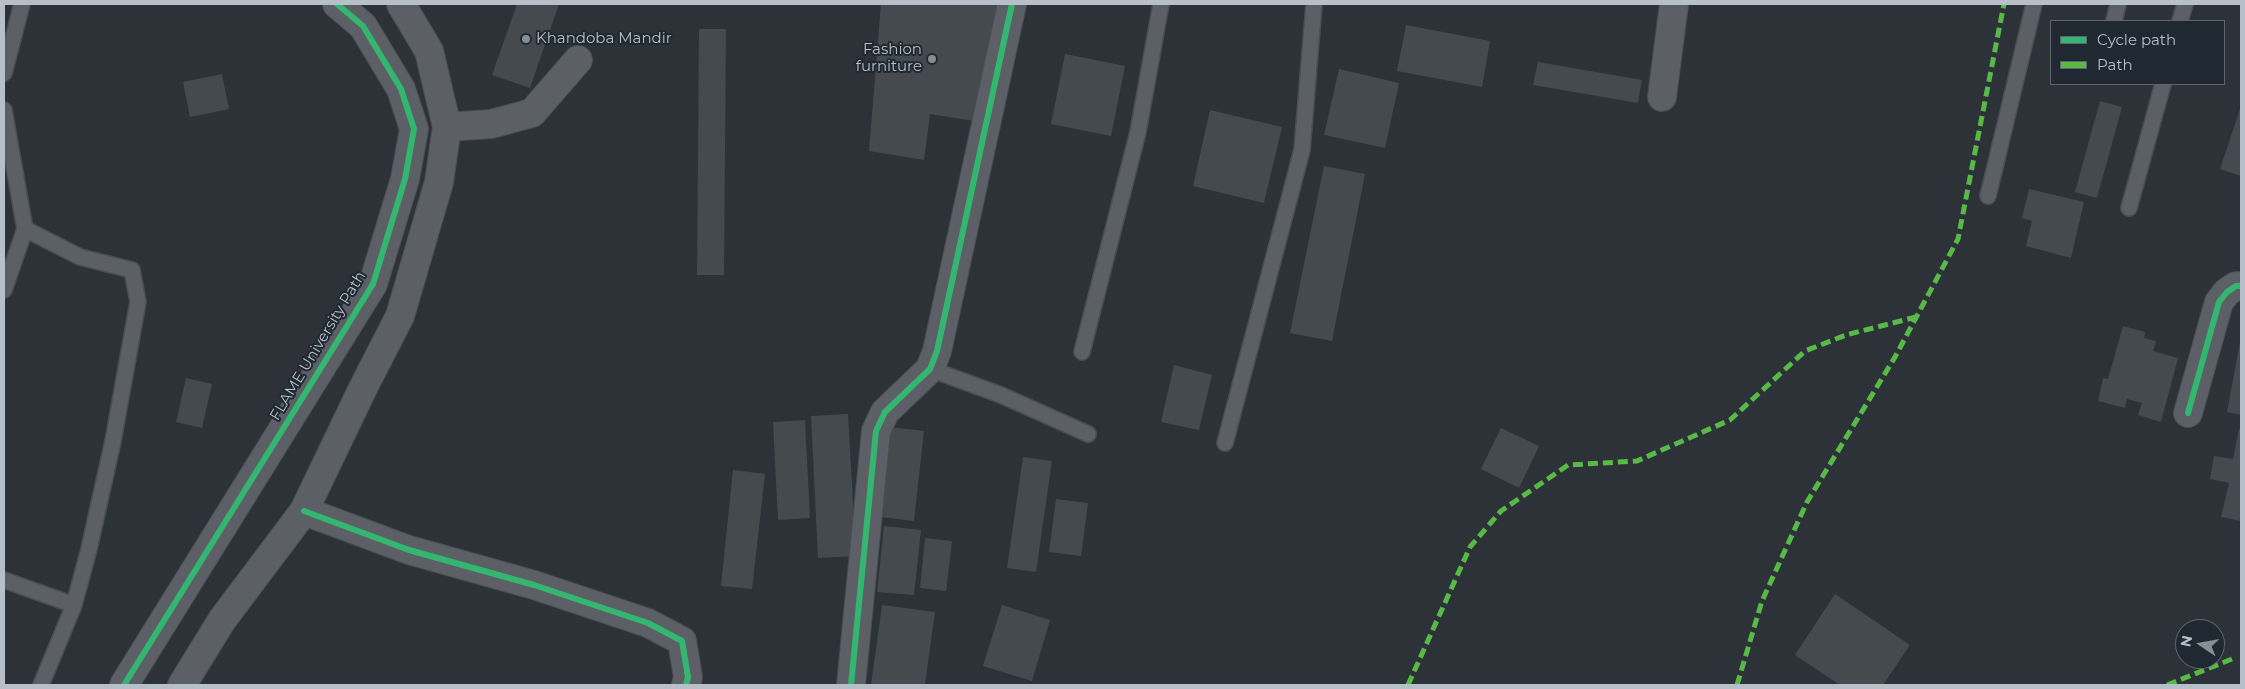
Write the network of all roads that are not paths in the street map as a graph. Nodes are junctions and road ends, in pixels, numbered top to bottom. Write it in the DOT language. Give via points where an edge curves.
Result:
graph roads {
  1 [pos="22,4"];
  2 [pos="337,4"];
  3 [pos="401,4"];
  4 [pos="1012,4"];
  5 [pos="1161,4"];
  6 [pos="1314,4"];
  7 [pos="1674,4"];
  8 [pos="2034,4"];
  9 [pos="2118,4"];
  10 [pos="2185,4"];
  11 [pos="2114,20"];
  12 [pos="2180,20"];
  13 [pos="578,60"];
  14 [pos="4,73"];
  15 [pos="2163,85"];
  16 [pos="1662,97"];
  17 [pos="4,110"];
  18 [pos="447,127"];
  19 [pos="1988,196"];
  20 [pos="2129,208"];
  21 [pos="24,229"];
  22 [pos="2241,286"];
  23 [pos="4,290"];
  24 [pos="1082,352"];
  25 [pos="930,368"];
  26 [pos="2188,413"];
  27 [pos="1088,434"];
  28 [pos="1225,444"];
  29 [pos="304,511"];
  30 [pos="4,580"];
  31 [pos="74,606"];
  32 [pos="42,685"];
  33 [pos="124,685"];
  34 [pos="182,685"];
  35 [pos="686,685"];
  36 [pos="851,685"];
  1 -- 14 [label="lane"];
  2 -- 33 [label="street, FLAME University Path" via="363,26 401,90 414,129 405,179 373,284"];
  3 -- 18 [label="street" via="429,52"];
  4 -- 25 [label="street" via="937,351"];
  5 -- 24 [label="lane" via="1138,132"];
  6 -- 28 [label="lane" via="1302,150"];
  7 -- 16 [label="street"];
  8 -- 19 [label="lane"];
  9 -- 11 [label="lane"];
  10 -- 12 [label="lane"];
  13 -- 18 [label="street" via="532,113 492,124"];
  15 -- 20 [label="lane"];
  17 -- 21 [label="lane"];
  18 -- 29 [label="street" via="439,182 400,316"];
  21 -- 23 [label="lane"];
  21 -- 31 [label="lane" via="80,257 132,270 138,302 114,441"];
  22 -- 26 [label="street" via="2227,292 2220,302"];
  25 -- 27 [label="lane"];
  25 -- 36 [label="street" via="885,412 876,431"];
  29 -- 34 [label="street" via="222,620"];
  29 -- 35 [label="street" via="409,550 534,585 648,622 682,641 688,677"];
  30 -- 31 [label="lane"];
  31 -- 32 [label="lane"];
}
